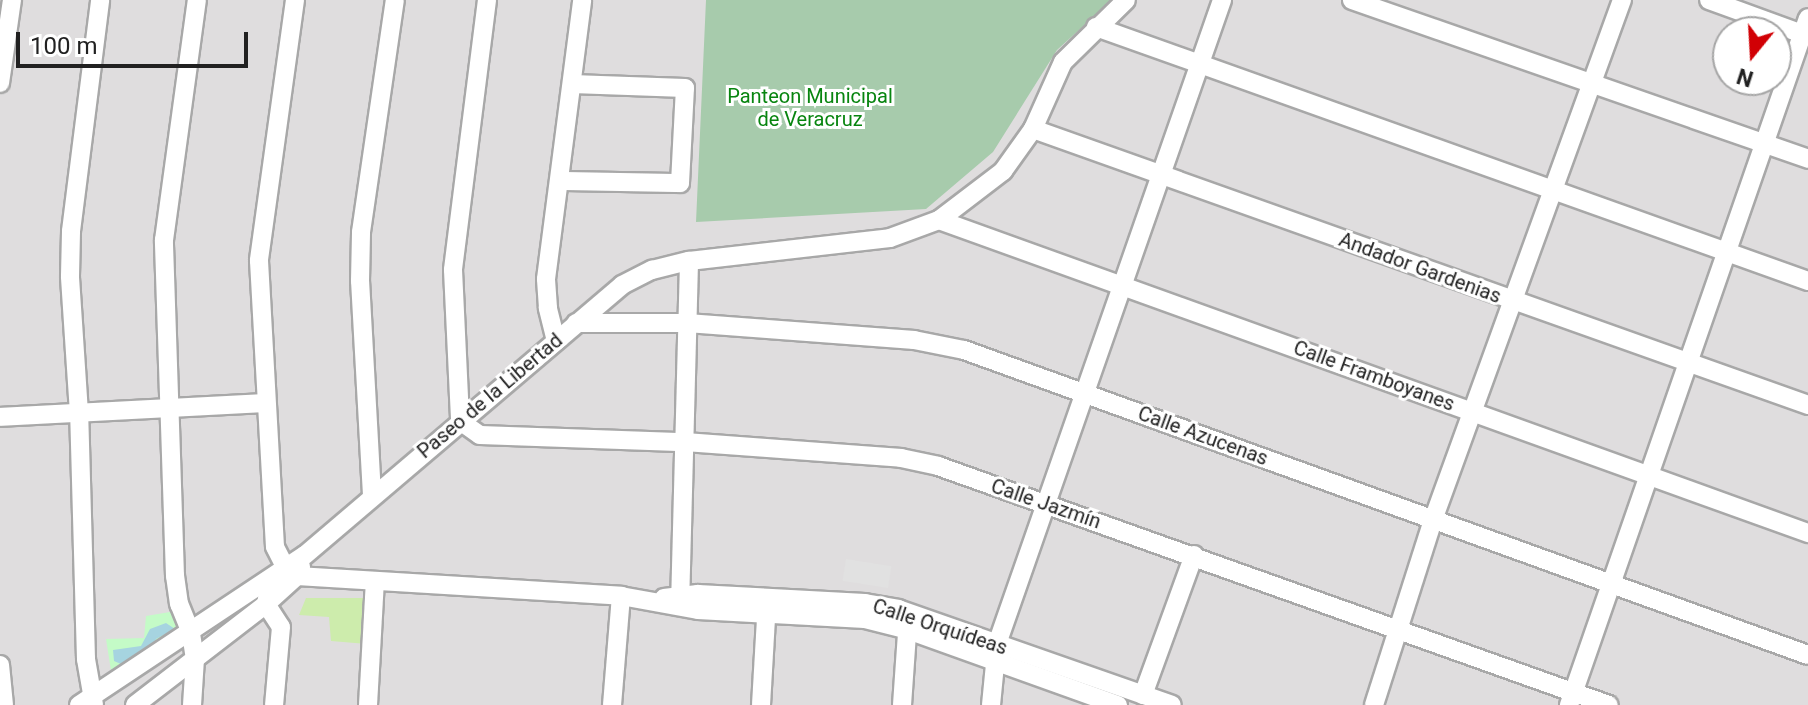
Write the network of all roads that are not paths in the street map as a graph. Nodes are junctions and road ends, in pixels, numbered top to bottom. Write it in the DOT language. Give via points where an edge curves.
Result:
graph roads {
  1 [pos="12,0"];
  2 [pos="100,0"];
  3 [pos="197,0"];
  4 [pos="295,0"];
  5 [pos="395,0"];
  6 [pos="487,0"];
  7 [pos="582,0"];
  8 [pos="1126,0"];
  9 [pos="1222,0"];
  10 [pos="1352,0"];
  11 [pos="1622,0"];
  12 [pos="1709,0"];
  13 [pos="1096,27"];
  14 [pos="1806,29"];
  15 [pos="1200,64"];
  16 [pos="0,83"];
  17 [pos="572,84"];
  18 [pos="1591,85"];
  19 [pos="1033,129"];
  20 [pos="1765,144"];
  21 [pos="1808,159"];
  22 [pos="1161,176"];
  23 [pos="560,181"];
  24 [pos="1553,189"];
  25 [pos="939,220"];
  26 [pos="1728,252"];
  27 [pos="689,261"];
  28 [pos="1808,281"];
  29 [pos="1123,285"];
  30 [pos="1513,302"];
  31 [pos="576,323"];
  32 [pos="687,323"];
  33 [pos="556,341"];
  34 [pos="1689,361"];
  35 [pos="1085,392"];
  36 [pos="266,403"];
  37 [pos="1808,405"];
  38 [pos="171,408"];
  39 [pos="79,413"];
  40 [pos="1473,413"];
  41 [pos="0,417"];
  42 [pos="460,421"];
  43 [pos="685,442"];
  44 [pos="1649,478"];
  45 [pos="372,495"];
  46 [pos="1045,503"];
  47 [pos="1433,520"];
  48 [pos="1808,533"];
  49 [pos="1194,555"];
  50 [pos="284,574"];
  51 [pos="375,581"];
  52 [pos="1610,584"];
  53 [pos="621,596"];
  54 [pos="680,601"];
  55 [pos="266,604"];
  56 [pos="767,605"];
  57 [pos="908,622"];
  58 [pos="1395,630"];
  59 [pos="191,633"];
  60 [pos="996,653"];
  61 [pos="1808,655"];
  62 [pos="195,659"];
  63 [pos="0,665"];
  64 [pos="1143,695"];
  65 [pos="1571,699"];
  66 [pos="88,702"];
  67 [pos="4,705"];
  68 [pos="135,705"];
  69 [pos="192,705"];
  70 [pos="274,705"];
  71 [pos="368,705"];
  72 [pos="612,705"];
  73 [pos="761,705"];
  74 [pos="902,705"];
  75 [pos="991,705"];
  76 [pos="1118,705"];
  77 [pos="1172,705"];
  78 [pos="1374,705"];
  79 [pos="1609,705"];
  1 -- 16 [label="street"];
  2 -- 39 [label="street" via="71,231"];
  3 -- 38 [label="street" via="164,240"];
  4 -- 36 [label="street" via="259,261"];
  5 -- 45 [label="street" via="361,232"];
  6 -- 42 [label="street" via="453,270"];
  7 -- 17 [label="street"];
  8 -- 13 [label="street, Paseo de la Libertad"];
  9 -- 15 [label="street"];
  10 -- 18 [label="street"];
  11 -- 18 [label="street"];
  12 -- 14 [label="street"];
  13 -- 15 [label="street"];
  13 -- 19 [label="street, Paseo de la Libertad" via="1063,62"];
  14 -- 20 [label="street"];
  15 -- 22 [label="street"];
  15 -- 24 [label="street"];
  17 -- 23 [label="street"];
  17 -- 23 [label="street" via="685,88 680,183"];
  18 -- 20 [label="street"];
  18 -- 24 [label="street"];
  19 -- 22 [label="street, Andador Gardenias"];
  19 -- 25 [label="street, Paseo de la Libertad" via="1003,171"];
  20 -- 21 [label="street"];
  20 -- 26 [label="street"];
  22 -- 29 [label="street"];
  22 -- 30 [label="street, Andador Gardenias"];
  23 -- 33 [label="street" via="546,279"];
  24 -- 26 [label="street"];
  24 -- 30 [label="street"];
  25 -- 27 [label="street, Paseo de la Libertad" via="890,238"];
  25 -- 29 [label="street, Calle Framboyanes"];
  26 -- 28 [label="street"];
  26 -- 34 [label="street"];
  27 -- 31 [label="street, Paseo de la Libertad" via="652,270 622,285"];
  27 -- 32 [label="street"];
  29 -- 35 [label="street"];
  29 -- 40 [label="street, Calle Framboyanes"];
  30 -- 34 [label="street, Andador Gardenias"];
  30 -- 40 [label="street"];
  31 -- 32 [label="street, Calle Azucenas"];
  31 -- 33 [label="street, Paseo de la Libertad"];
  32 -- 35 [label="street, Calle Azucenas" via="914,340 964,350"];
  32 -- 43 [label="street"];
  33 -- 42 [label="street, Paseo de la Libertad"];
  34 -- 37 [label="street, Andador Gardenias"];
  34 -- 44 [label="street"];
  35 -- 46 [label="street"];
  35 -- 47 [label="street, Calle Azucenas"];
  36 -- 38 [label="street"];
  36 -- 50 [label="street" via="275,547"];
  38 -- 39 [label="street"];
  38 -- 59 [label="street" via="175,576"];
  39 -- 41 [label="street"];
  39 -- 66 [label="street"];
  40 -- 44 [label="street, Calle Framboyanes"];
  40 -- 47 [label="street"];
  42 -- 43 [label="street, Calle Jazmín" via="480,435"];
  42 -- 45 [label="street, Paseo de la Libertad"];
  43 -- 46 [label="street, Calle Jazmín" via="901,458"];
  43 -- 54 [label="street"];
  44 -- 48 [label="street, Calle Framboyanes"];
  44 -- 52 [label="street"];
  45 -- 50 [label="street, Paseo de la Libertad"];
  46 -- 49 [label="street, Calle Jazmín"];
  46 -- 60 [label="street"];
  47 -- 52 [label="street, Calle Azucenas"];
  47 -- 58 [label="street"];
  49 -- 58 [label="street, Calle Jazmín"];
  49 -- 64 [label="street"];
  50 -- 51 [label="street, Calle Orquídeas"];
  50 -- 55 [label="street"];
  50 -- 55 [label="street"];
  50 -- 59 [label="street"];
  51 -- 53 [label="street, Calle Orquídeas"];
  51 -- 71 [label="street"];
  52 -- 61 [label="street, Calle Azucenas"];
  52 -- 65 [label="street"];
  53 -- 54 [label="street, Calle Orquídeas"];
  53 -- 72 [label="street"];
  54 -- 56 [label="street, Calle Orquídeas"];
  55 -- 62 [label="street"];
  55 -- 70 [label="street" via="281,627"];
  56 -- 57 [label="street, Calle Orquídeas" via="865,603"];
  56 -- 73 [label="street"];
  57 -- 60 [label="street, Calle Orquídeas"];
  57 -- 74 [label="street"];
  58 -- 65 [label="street, Calle Jazmín"];
  58 -- 78 [label="street"];
  59 -- 62 [label="street"];
  59 -- 66 [label="street"];
  60 -- 64 [label="street, Calle Orquídeas"];
  60 -- 75 [label="street"];
  60 -- 76 [label="street, Calle Orquídeas"];
  62 -- 68 [label="street"];
  62 -- 69 [label="street"];
  63 -- 67 [label="street"];
  64 -- 77 [label="street, Calle Orquídeas"];
  65 -- 79 [label="street, Calle Jazmín"];
}
